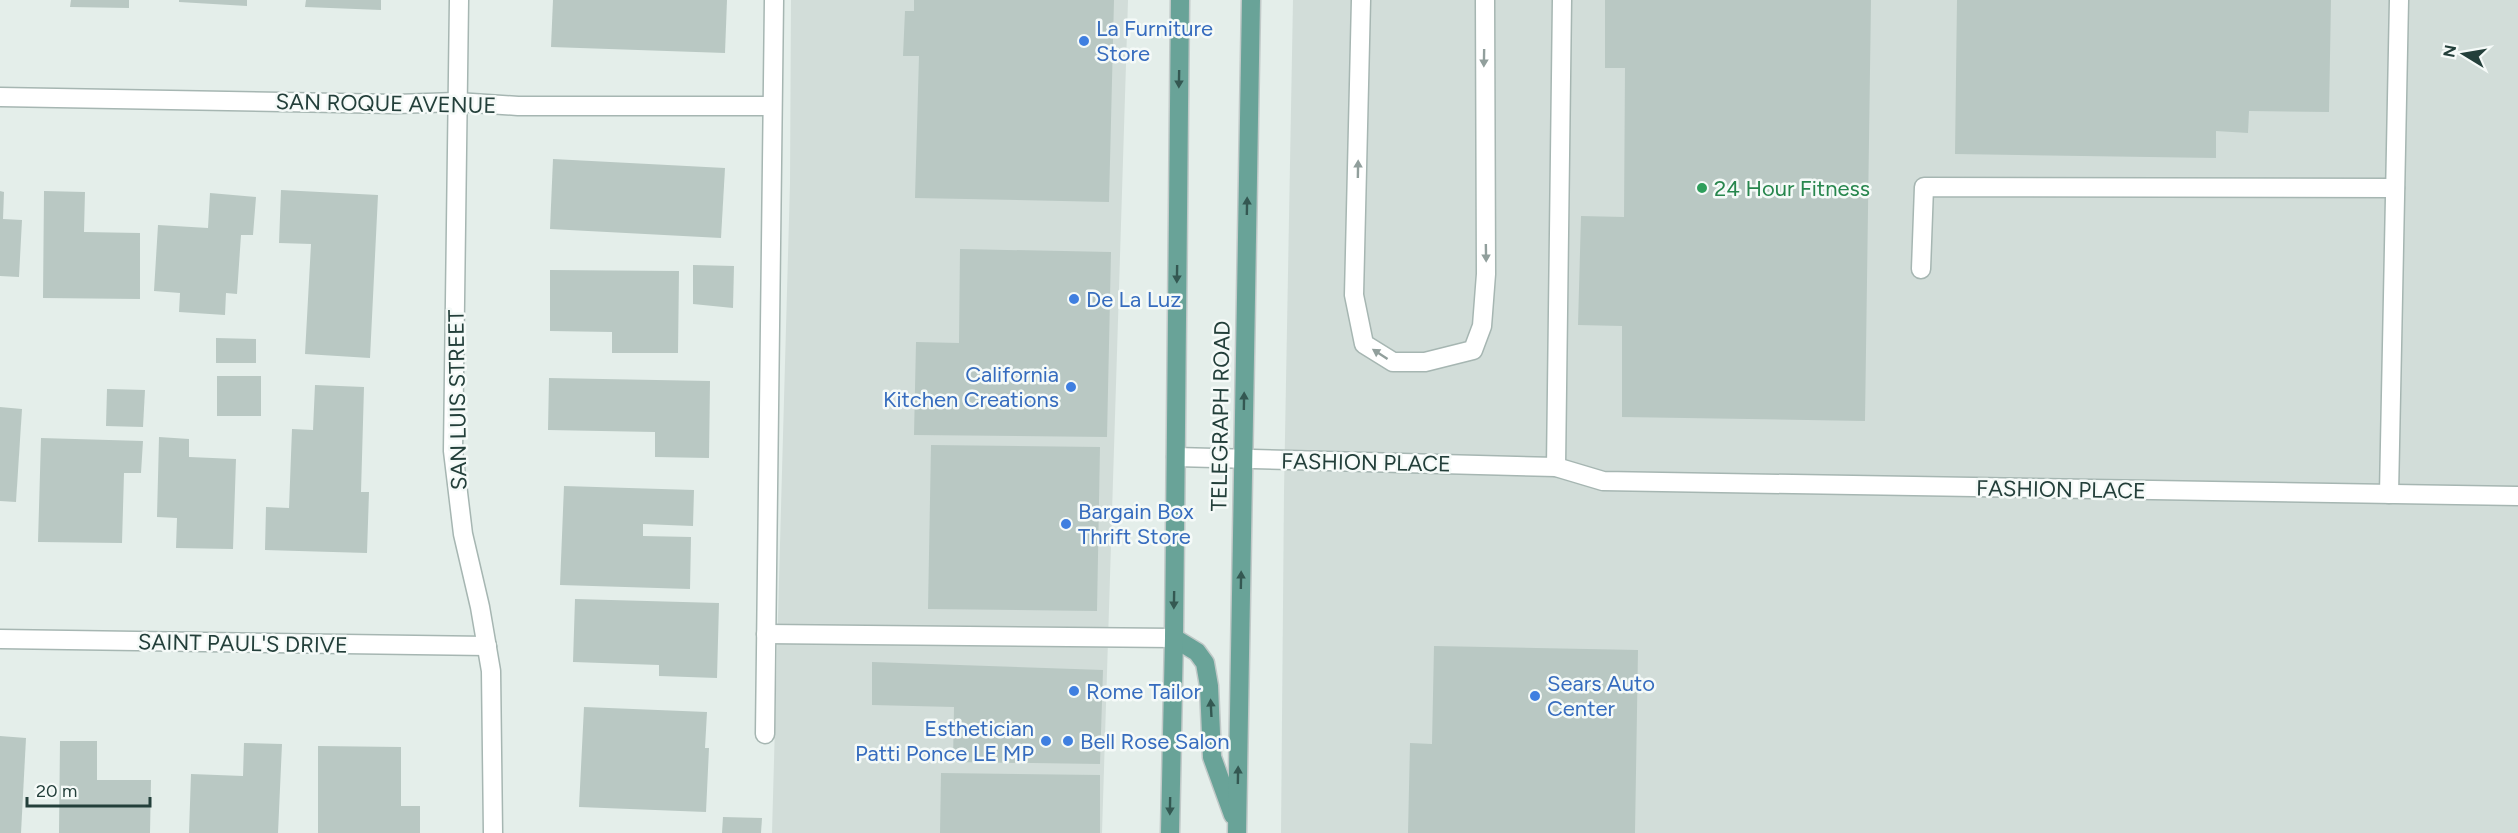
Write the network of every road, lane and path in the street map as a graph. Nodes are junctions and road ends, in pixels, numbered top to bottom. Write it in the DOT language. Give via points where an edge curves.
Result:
graph roads {
  1 [pos="459,0"];
  2 [pos="774,0"];
  3 [pos="1180,0"];
  4 [pos="1251,0"];
  5 [pos="1361,0"];
  6 [pos="1485,0"];
  7 [pos="1562,0"];
  8 [pos="2399,0"];
  9 [pos="0,97"];
  10 [pos="457,102"];
  11 [pos="772,106"];
  12 [pos="2395,188"];
  13 [pos="1921,268"];
  14 [pos="1176,457"];
  15 [pos="1243,459"];
  16 [pos="1556,467"];
  17 [pos="2389,494"];
  18 [pos="2518,496"];
  19 [pos="766,634"];
  20 [pos="1174,638"];
  21 [pos="0,639"];
  22 [pos="487,646"];
  23 [pos="765,734"];
  24 [pos="1237,829"];
  25 [pos="493,833"];
  26 [pos="1170,833"];
  1 -- 10 [label="street, SAN LUIS STREET"];
  2 -- 11 [label="street"];
  3 -- 14 [label="main road, TELEGRAPH ROAD, one-way"];
  15 -- 4 [label="main road, TELEGRAPH ROAD, one-way"];
  6 -- 5 [label="street, one-way" via="1486,274 1482,326 1473,350 1425,362 1393,362 1364,344 1354,295"];
  7 -- 16 [label="street"];
  8 -- 12 [label="street"];
  9 -- 10 [label="street, SAN ROQUE AVENUE"];
  10 -- 11 [label="street, SAN ROQUE AVENUE" via="530,106"];
  10 -- 22 [label="street, SAN LUIS STREET" via="453,451 463,534"];
  11 -- 19 [label="street"];
  12 -- 13 [label="street" via="1924,187"];
  12 -- 17 [label="street"];
  14 -- 15 [label="street, FASHION PLACE"];
  14 -- 20 [label="main road, TELEGRAPH ROAD, one-way"];
  15 -- 16 [label="street, FASHION PLACE"];
  24 -- 15 [label="main road, TELEGRAPH ROAD, one-way"];
  16 -- 17 [label="street, FASHION PLACE" via="1603,481"];
  17 -- 18 [label="street, FASHION PLACE"];
  19 -- 20 [label="street"];
  19 -- 23 [label="street"];
  24 -- 20 [label="main road, one-way" via="1212,757 1205,663 1197,652"];
  20 -- 26 [label="main road, TELEGRAPH ROAD, one-way"];
  21 -- 22 [label="street, SAINT PAUL'S DRIVE"];
  22 -- 25 [label="street, SAN LUIS STREET" via="492,696"];
}
